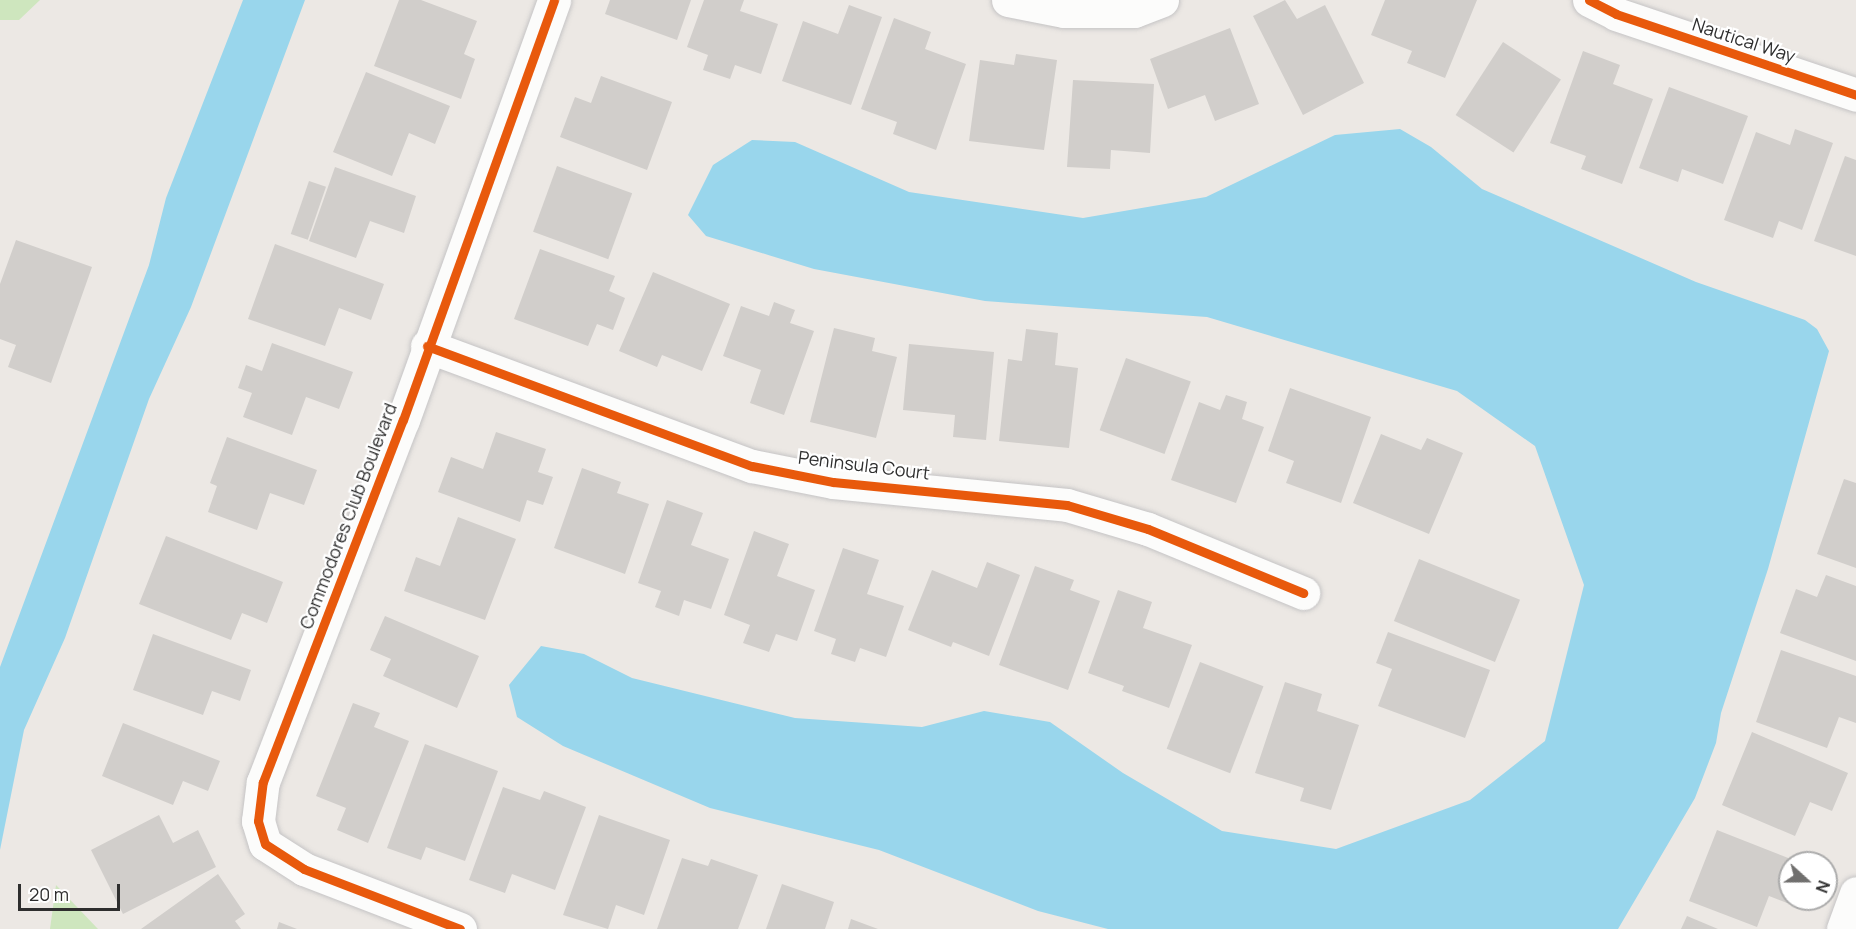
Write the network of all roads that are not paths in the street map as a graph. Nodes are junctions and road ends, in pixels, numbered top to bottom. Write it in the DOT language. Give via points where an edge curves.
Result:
graph roads {
  1 [pos="554,0"];
  2 [pos="1008,0"];
  3 [pos="1162,0"];
  4 [pos="1589,0"];
  5 [pos="1856,95"];
  6 [pos="427,346"];
  7 [pos="1303,593"];
  8 [pos="1856,893"];
  9 [pos="460,929"];
  10 [pos="1843,929"];
  1 -- 6 [label="street, Commodores Club Boulevard"];
  2 -- 3 [label="street" via="1064,11 1134,10"];
  4 -- 5 [label="street, Nautical Way" via="1646,24"];
  6 -- 7 [label="street, Peninsula Court" via="752,466 833,482 1067,505 1148,529"];
  6 -- 9 [label="street, Commodores Club Boulevard" via="403,420 263,782 258,821 265,844 304,869"];
  8 -- 10 [label="street"];
}
